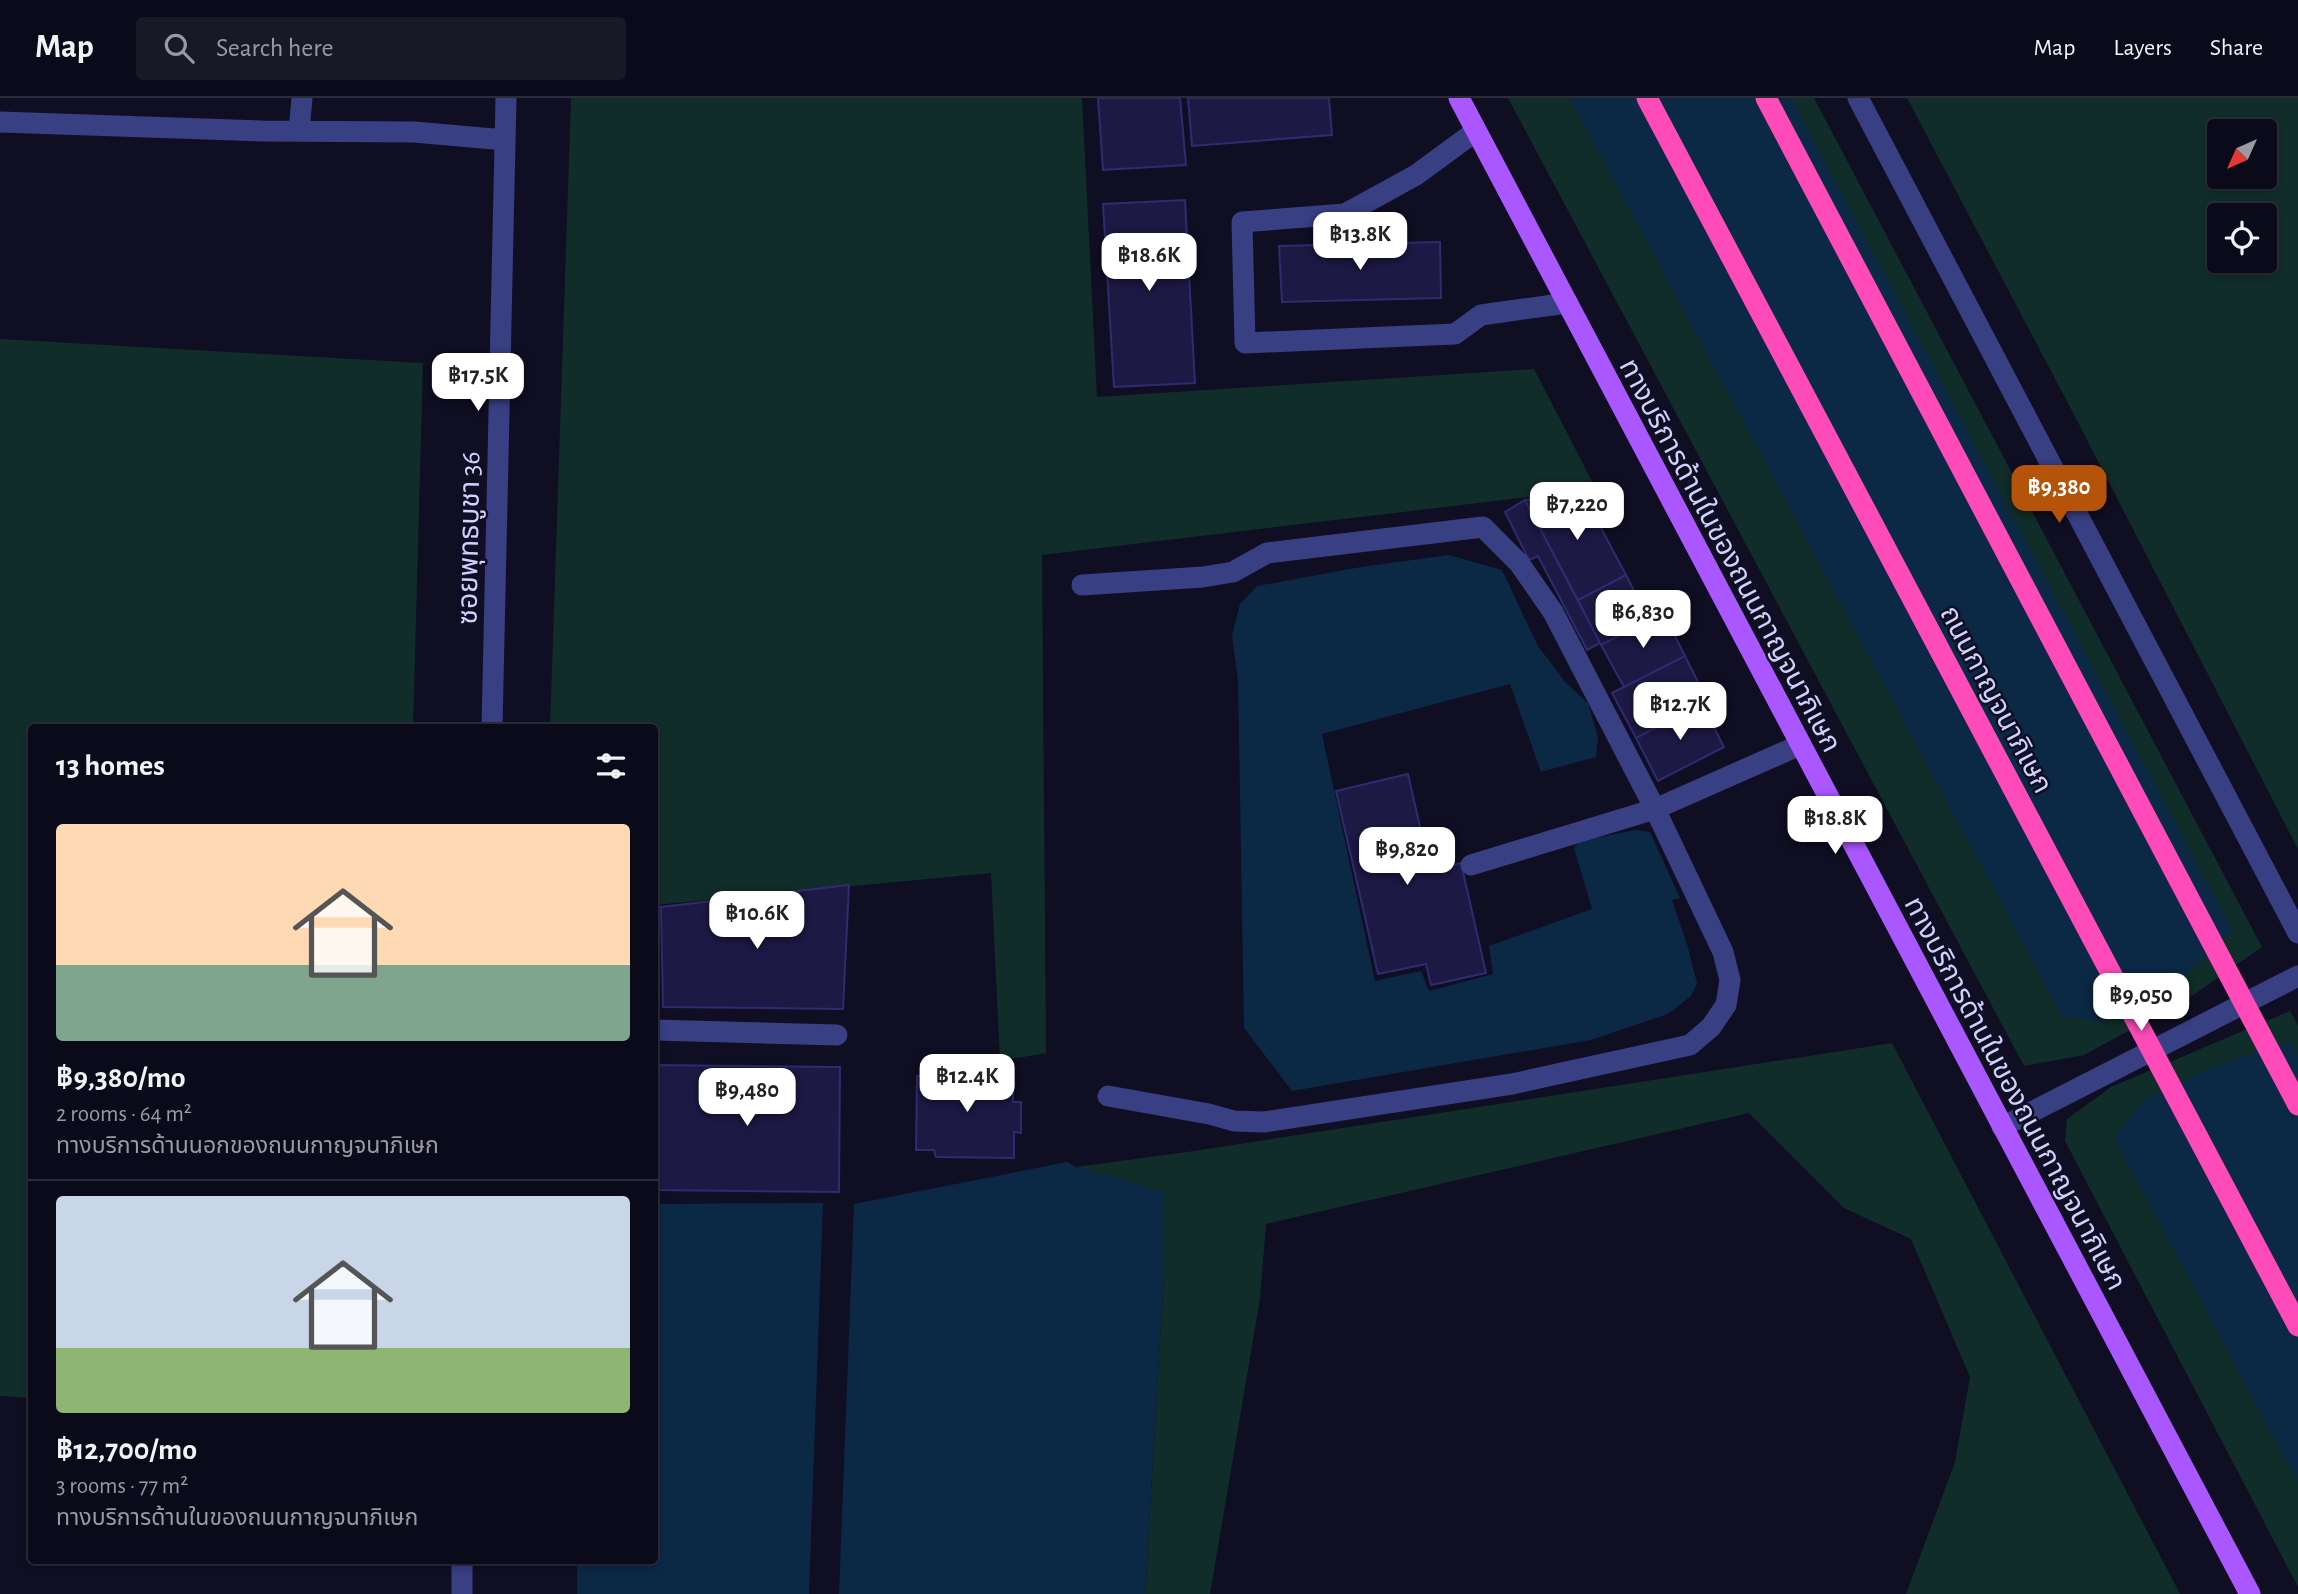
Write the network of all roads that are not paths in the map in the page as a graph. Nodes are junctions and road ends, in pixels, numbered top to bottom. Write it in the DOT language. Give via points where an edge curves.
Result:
graph roads {
  1 [pos="302,98"];
  2 [pos="506,98"];
  3 [pos="1459,98"];
  4 [pos="1647,98"];
  5 [pos="1766,98"];
  6 [pos="1858,98"];
  7 [pos="0,122"];
  8 [pos="299,131"];
  9 [pos="1476,131"];
  10 [pos="505,139"];
  11 [pos="1567,303"];
  12 [pos="1082,585"];
  13 [pos="492,724"];
  14 [pos="1800,745"];
  15 [pos="1655,808"];
  16 [pos="1471,865"];
  17 [pos="2298,933"];
  18 [pos="2298,976"];
  19 [pos="658,1030"];
  20 [pos="837,1035"];
  21 [pos="1108,1096"];
  22 [pos="2298,1105"];
  23 [pos="2002,1127"];
  24 [pos="2298,1326"];
  25 [pos="462,1564"];
  26 [pos="462,1594"];
  27 [pos="2250,1594"];
  1 -- 8 [label="street"];
  2 -- 10 [label="street, ซอยพุทธบูชา 36"];
  3 -- 9 [label="main road, ทางบริการด้านในของถนนกาญจนาภิเษก"];
  4 -- 24 [label="highway, ถนนกาญจนาภิเษก, bridge"];
  5 -- 22 [label="highway, bridge"];
  6 -- 17 [label="street"];
  7 -- 8 [label="street"];
  8 -- 10 [label="street"];
  9 -- 11 [label="main road, ทางบริการด้านในของถนนกาญจนาภิเษก"];
  9 -- 11 [label="street" via="1416,176 1345,214 1242,222 1245,343 1455,334 1481,315"];
  10 -- 13 [label="street, ซอยพุทธบูชา 36"];
  11 -- 14 [label="main road, ทางบริการด้านในของถนนกาญจนาภิเษก"];
  12 -- 15 [label="street" via="1203,577 1233,572 1267,553 1483,527 1519,563 1553,612"];
  14 -- 15 [label="street"];
  14 -- 23 [label="main road, ทางบริการด้านในของถนนกาญจนาภิเษก"];
  15 -- 16 [label="street"];
  15 -- 21 [label="street" via="1723,952 1730,980 1726,1005 1712,1027 1690,1045 1512,1084 1264,1122 1234,1121"];
  18 -- 23 [label="street"];
  19 -- 20 [label="street"];
  23 -- 27 [label="main road, ทางบริการด้านในของถนนกาญจนาภิเษก"];
  25 -- 26 [label="street"];
}
